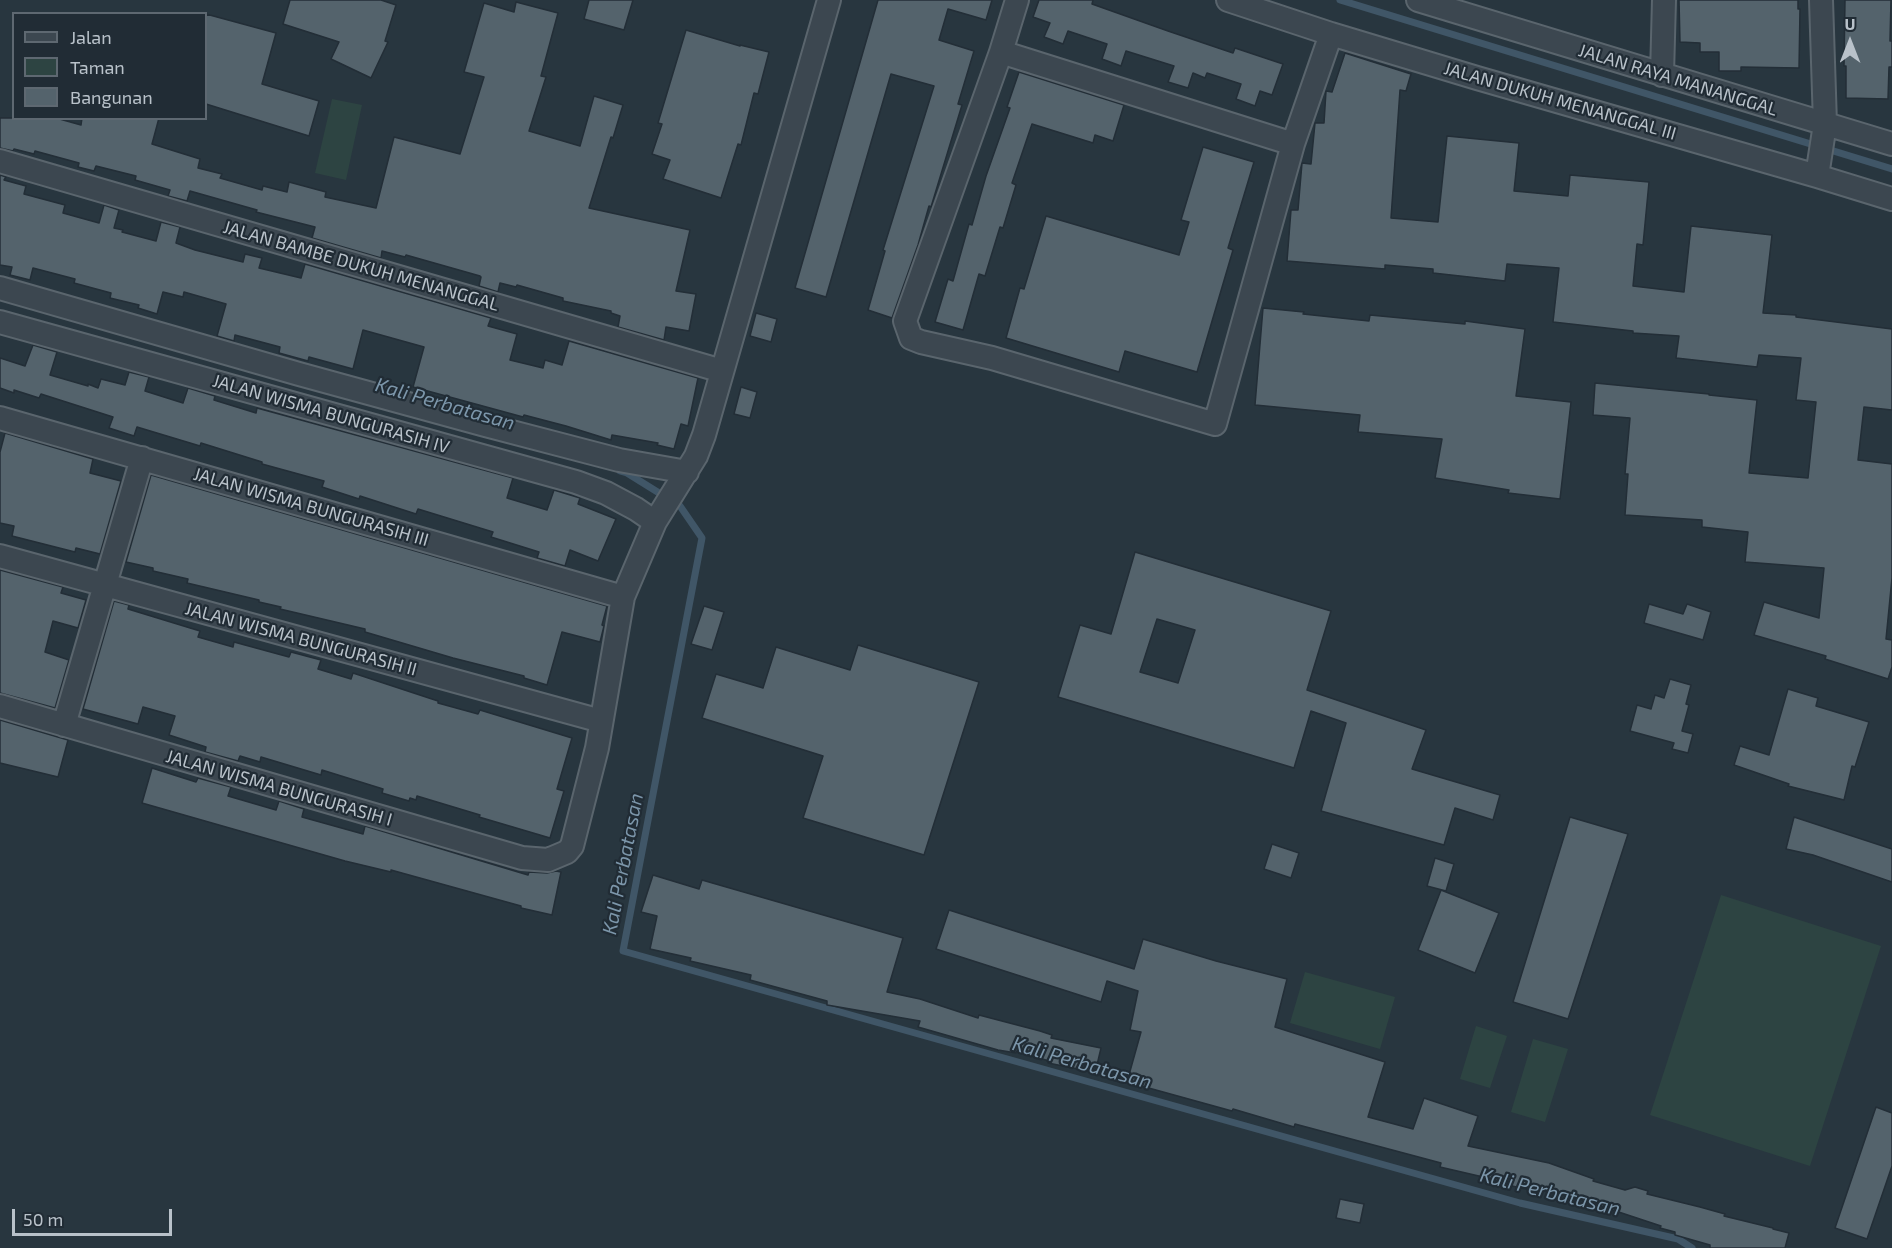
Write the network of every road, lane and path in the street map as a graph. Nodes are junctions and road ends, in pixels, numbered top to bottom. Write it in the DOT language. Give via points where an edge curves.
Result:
graph roads {
  1 [pos="829,0"];
  2 [pos="1017,0"];
  3 [pos="1228,0"];
  4 [pos="1418,0"];
  5 [pos="1664,0"];
  6 [pos="1821,0"];
  7 [pos="1466,8"];
  8 [pos="1331,34"];
  9 [pos="1001,52"];
  10 [pos="1662,75"];
  11 [pos="1825,126"];
  12 [pos="1293,144"];
  13 [pos="1892,144"];
  14 [pos="0,161"];
  15 [pos="1817,173"];
  16 [pos="1892,199"];
  17 [pos="0,288"];
  18 [pos="0,322"];
  19 [pos="722,371"];
  20 [pos="0,418"];
  21 [pos="142,458"];
  22 [pos="686,473"];
  23 [pos="658,516"];
  24 [pos="0,556"];
  25 [pos="105,586"];
  26 [pos="623,597"];
  27 [pos="0,706"];
  28 [pos="601,721"];
  29 [pos="64,725"];
  1 -- 19 [label="street"];
  2 -- 9 [label="street"];
  3 -- 8 [label="street, JALAN DUKUH MENANGGAL III"];
  4 -- 7 [label="street, JALAN RAYA MANANGGAL"];
  5 -- 10 [label="street"];
  6 -- 11 [label="street"];
  7 -- 10 [label="street, JALAN RAYA MANANGGAL"];
  8 -- 12 [label="street"];
  8 -- 15 [label="street, JALAN DUKUH MENANGGAL III"];
  9 -- 12 [label="street"];
  9 -- 12 [label="street" via="905,321 911,338 921,342 992,358 1215,424"];
  10 -- 11 [label="street, JALAN RAYA MANANGGAL"];
  11 -- 13 [label="street, JALAN RAYA MANANGGAL"];
  11 -- 15 [label="street"];
  14 -- 19 [label="street, JALAN BAMBE DUKUH MENANGGAL"];
  15 -- 16 [label="street, JALAN DUKUH MENANGGAL III"];
  17 -- 22 [label="street" via="484,425"];
  18 -- 23 [label="street, JALAN WISMA BUNGURASIH IV" via="576,482"];
  19 -- 22 [label="street" via="704,435"];
  20 -- 21 [label="street, JALAN WISMA BUNGURASIH III"];
  21 -- 25 [label="street"];
  21 -- 26 [label="street, JALAN WISMA BUNGURASIH III"];
  22 -- 23 [label="street"];
  23 -- 26 [label="street"];
  24 -- 25 [label="street, JALAN WISMA BUNGURASIH II"];
  25 -- 28 [label="street, JALAN WISMA BUNGURASIH II"];
  25 -- 29 [label="street"];
  26 -- 28 [label="street"];
  27 -- 29 [label="street, JALAN WISMA BUNGURASIH I"];
  28 -- 29 [label="street, JALAN WISMA BUNGURASIH I" via="572,846 548,860 522,858"];
}
